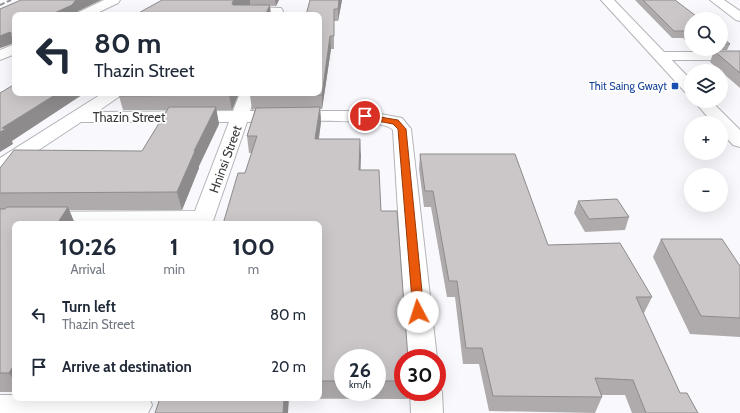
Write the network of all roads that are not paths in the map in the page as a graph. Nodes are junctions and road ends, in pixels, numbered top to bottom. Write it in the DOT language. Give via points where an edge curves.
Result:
graph roads {
  1 [pos="114,0"];
  2 [pos="607,0"];
  3 [pos="716,0"];
  4 [pos="278,9"];
  5 [pos="89,12"];
  6 [pos="249,12"];
  7 [pos="740,17"];
  8 [pos="12,50"];
  9 [pos="0,56"];
  10 [pos="660,56"];
  11 [pos="740,56"];
  12 [pos="684,82"];
  13 [pos="110,96"];
  14 [pos="247,96"];
  15 [pos="709,108"];
  16 [pos="78,117"];
  17 [pos="240,117"];
  18 [pos="740,141"];
  19 [pos="0,167"];
  20 [pos="0,219"];
  21 [pos="202,221"];
  22 [pos="421,349"];
  23 [pos="426,401"];
  24 [pos="136,405"];
  25 [pos="0,410"];
  26 [pos="427,413"];
  1 -- 5 [label="street"];
  2 -- 10 [label="street"];
  3 -- 7 [label="street"];
  4 -- 6 [label="street"];
  8 -- 9 [label="street"];
  10 -- 11 [label="street"];
  10 -- 12 [label="street"];
  13 -- 16 [label="street"];
  14 -- 17 [label="street, Hninsi Street"];
  15 -- 18 [label="street"];
  16 -- 17 [label="street, Thazin Street"];
  16 -- 19 [label="street"];
  17 -- 21 [label="street, Hninsi Street"];
  17 -- 22 [label="street, Thazin Street" via="365,116 396,122 402,129"];
  20 -- 21 [label="street"];
  23 -- 26 [label="street"];
  24 -- 25 [label="street"];
}
